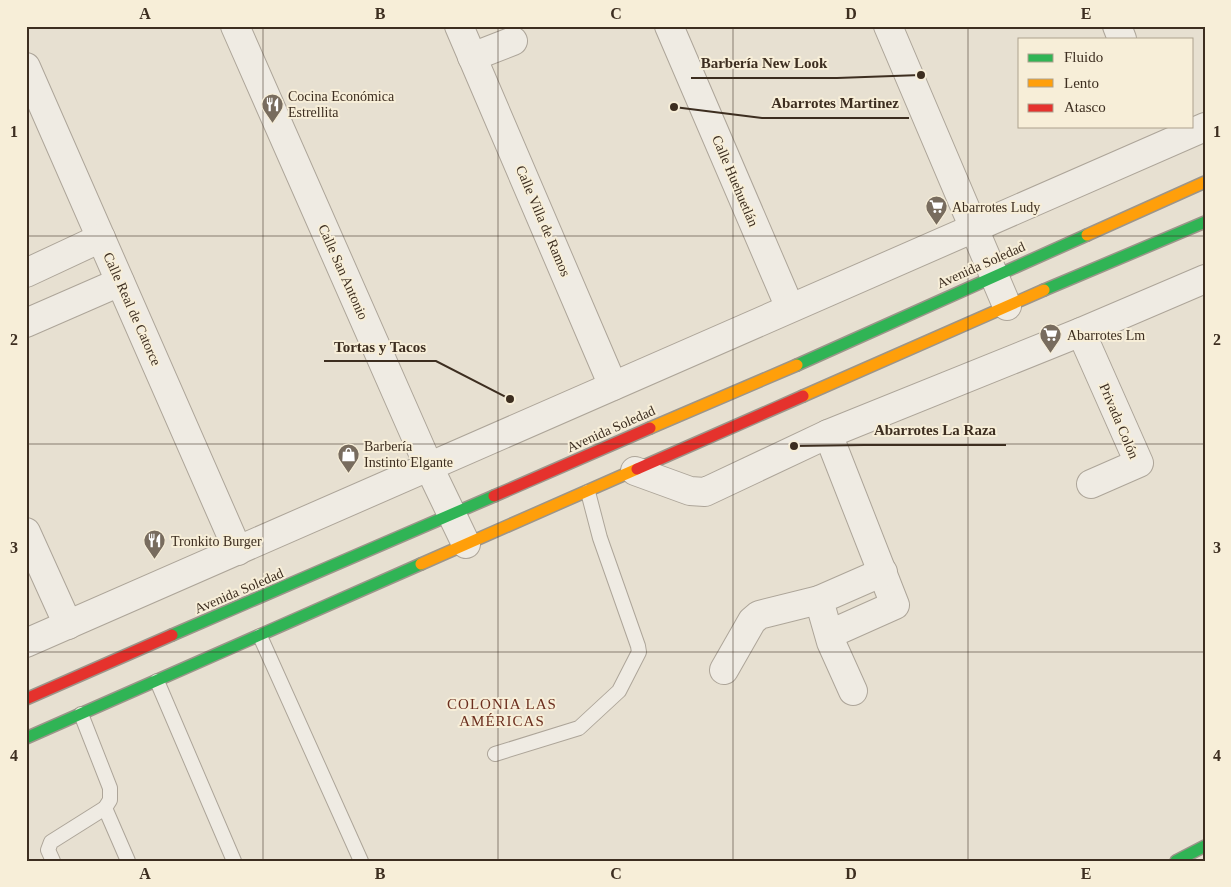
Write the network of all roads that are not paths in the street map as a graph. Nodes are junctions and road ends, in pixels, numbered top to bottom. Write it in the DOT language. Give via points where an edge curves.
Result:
graph roads {
  1 [pos="234,26"];
  2 [pos="459,26"];
  3 [pos="669,26"];
  4 [pos="888,26"];
  5 [pos="1117,26"];
  6 [pos="1122,38"];
  7 [pos="513,41"];
  8 [pos="472,57"];
  9 [pos="26,67"];
  10 [pos="1205,127"];
  11 [pos="1164,135"];
  12 [pos="1205,182"];
  13 [pos="1205,222"];
  14 [pos="973,228"];
  15 [pos="101,238"];
  16 [pos="26,273"];
  17 [pos="993,276"];
  18 [pos="1205,279"];
  19 [pos="120,282"];
  20 [pos="1006,306"];
  21 [pos="790,308"];
  22 [pos="26,323"];
  23 [pos="1081,332"];
  24 [pos="613,386"];
  25 [pos="828,434"];
  26 [pos="428,467"];
  27 [pos="635,471"];
  28 [pos="1091,484"];
  29 [pos="588,492"];
  30 [pos="451,515"];
  31 [pos="26,532"];
  32 [pos="466,544"];
  33 [pos="238,551"];
  34 [pos="883,572"];
  35 [pos="819,600"];
  36 [pos="68,625"];
  37 [pos="830,634"];
  38 [pos="260,636"];
  39 [pos="26,643"];
  40 [pos="724,670"];
  41 [pos="157,681"];
  42 [pos="853,692"];
  43 [pos="26,699"];
  44 [pos="81,714"];
  45 [pos="26,738"];
  46 [pos="495,754"];
  47 [pos="105,808"];
  48 [pos="1205,846"];
  49 [pos="53,861"];
  50 [pos="128,861"];
  51 [pos="234,861"];
  52 [pos="361,861"];
  53 [pos="1176,861"];
  1 -- 26 [label="street, Calle San Antonio"];
  2 -- 8 [label="street, Calle Villa de Ramos"];
  3 -- 21 [label="street, Calle Huehuetlán"];
  4 -- 14 [label="street"];
  5 -- 6 [label="street"];
  7 -- 8 [label="street"];
  8 -- 24 [label="street, Calle Villa de Ramos"];
  9 -- 15 [label="street, Calle Real de Catorce"];
  10 -- 11 [label="street"];
  11 -- 14 [label="street"];
  12 -- 17 [label="street, Avenida Soledad"];
  13 -- 20 [label="street"];
  14 -- 17 [label="street"];
  14 -- 21 [label="street"];
  15 -- 16 [label="street"];
  15 -- 19 [label="street, Calle Real de Catorce"];
  17 -- 20 [label="street"];
  17 -- 30 [label="street, Avenida Soledad"];
  18 -- 23 [label="street"];
  19 -- 22 [label="street"];
  19 -- 33 [label="street, Calle Real de Catorce"];
  20 -- 27 [label="street"];
  21 -- 24 [label="street"];
  23 -- 25 [label="street"];
  23 -- 28 [label="street, Privada Colón" via="1139,463"];
  24 -- 26 [label="street"];
  25 -- 27 [label="street" via="705,492 690,491"];
  25 -- 34 [label="street"];
  26 -- 30 [label="street, Calle San Antonio"];
  26 -- 33 [label="street"];
  27 -- 29 [label="street"];
  29 -- 32 [label="street"];
  29 -- 46 [label="lane" via="600,538 639,652 619,691 579,728"];
  30 -- 32 [label="street, Calle San Antonio"];
  30 -- 43 [label="street, Avenida Soledad"];
  31 -- 36 [label="street"];
  32 -- 38 [label="street"];
  33 -- 36 [label="street"];
  34 -- 35 [label="street"];
  34 -- 37 [label="street" via="895,605"];
  35 -- 37 [label="street"];
  35 -- 40 [label="street" via="759,615 752,621"];
  36 -- 39 [label="street"];
  37 -- 42 [label="street"];
  38 -- 41 [label="street"];
  38 -- 52 [label="lane"];
  41 -- 44 [label="street"];
  41 -- 51 [label="lane"];
  44 -- 45 [label="street"];
  44 -- 47 [label="lane" via="110,788 110,800"];
  47 -- 49 [label="lane" via="51,842 48,850"];
  47 -- 50 [label="lane"];
  48 -- 53 [label="street"];
}
